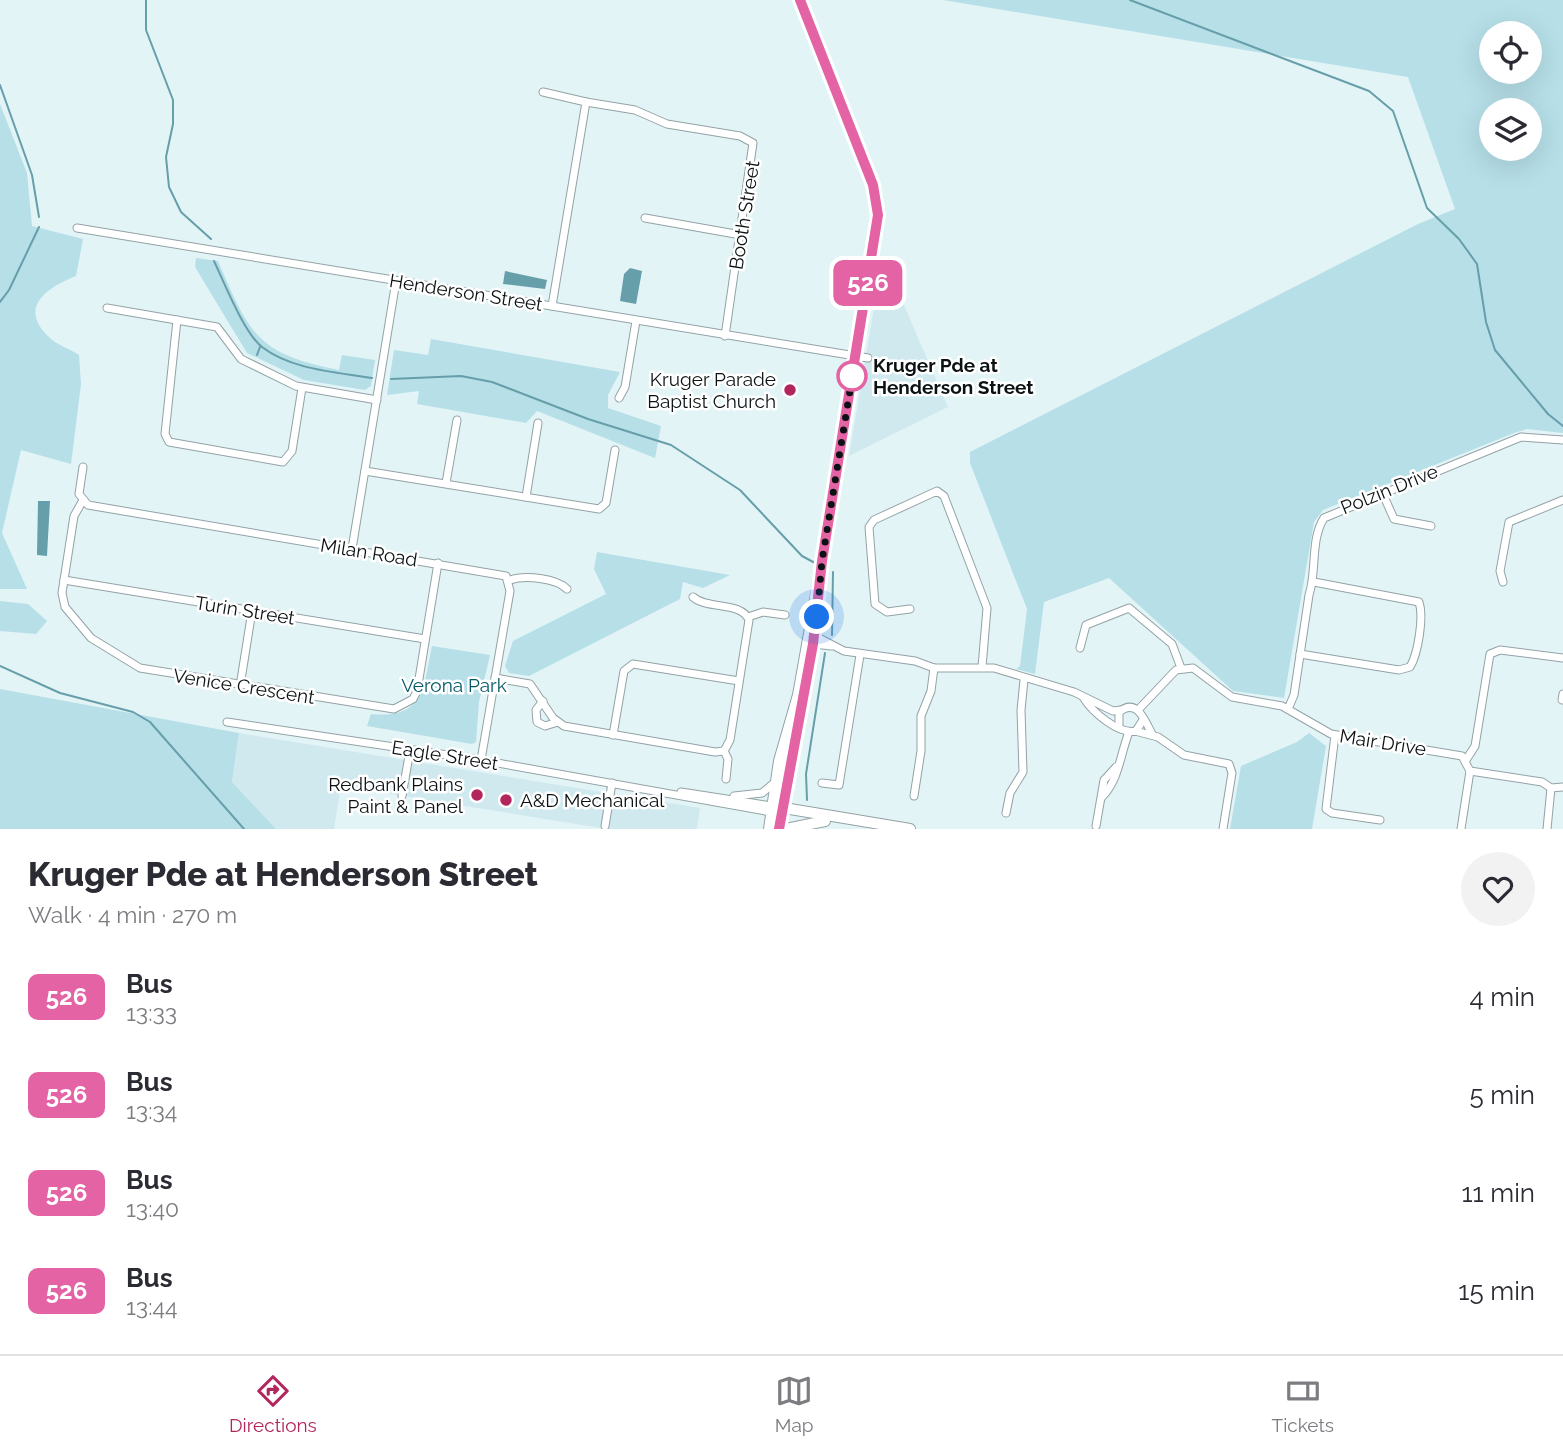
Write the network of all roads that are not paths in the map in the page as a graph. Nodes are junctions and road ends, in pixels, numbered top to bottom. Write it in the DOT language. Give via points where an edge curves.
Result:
graph roads {
  1 [pos="799,2"];
  2 [pos="543,92"];
  3 [pos="586,102"];
  4 [pos="645,218"];
  5 [pos="77,228"];
  6 [pos="741,235"];
  7 [pos="396,281"];
  8 [pos="552,306"];
  9 [pos="107,308"];
  10 [pos="177,320"];
  11 [pos="636,321"];
  12 [pos="725,336"];
  13 [pos="855,356"];
  14 [pos="868,358"];
  15 [pos="302,388"];
  16 [pos="620,398"];
  17 [pos="377,400"];
  18 [pos="457,420"];
  19 [pos="538,423"];
  20 [pos="1563,440"];
  21 [pos="615,450"];
  22 [pos="83,467"];
  23 [pos="365,471"];
  24 [pos="446,483"];
  25 [pos="1382,492"];
  26 [pos="526,497"];
  27 [pos="1563,500"];
  28 [pos="82,502"];
  29 [pos="1431,526"];
  30 [pos="352,549"];
  31 [pos="438,563"];
  32 [pos="64,580"];
  33 [pos="510,580"];
  34 [pos="1314,582"];
  35 [pos="1503,582"];
  36 [pos="567,589"];
  37 [pos="693,597"];
  38 [pos="910,609"];
  39 [pos="252,611"];
  40 [pos="785,615"];
  41 [pos="748,617"];
  42 [pos="425,639"];
  43 [pos="810,640"];
  44 [pos="1080,648"];
  45 [pos="860,654"];
  46 [pos="1300,654"];
  47 [pos="1563,657"];
  48 [pos="982,667"];
  49 [pos="934,668"];
  50 [pos="1181,668"];
  51 [pos="495,677"];
  52 [pos="1024,680"];
  53 [pos="740,681"];
  54 [pos="240,686"];
  55 [pos="1083,696"];
  56 [pos="543,701"];
  57 [pos="1288,709"];
  58 [pos="1121,710"];
  59 [pos="1138,710"];
  60 [pos="1143,720"];
  61 [pos="227,722"];
  62 [pos="558,722"];
  63 [pos="1119,726"];
  64 [pos="1132,732"];
  65 [pos="1152,734"];
  66 [pos="613,735"];
  67 [pos="1335,735"];
  68 [pos="410,750"];
  69 [pos="724,751"];
  70 [pos="481,760"];
  71 [pos="1466,760"];
  72 [pos="1470,771"];
  73 [pos="726,779"];
  74 [pos="776,782"];
  75 [pos="612,783"];
  76 [pos="822,783"];
  77 [pos="1563,786"];
  78 [pos="1551,788"];
  79 [pos="663,792"];
  80 [pos="402,796"];
  81 [pos="713,796"];
  82 [pos="914,796"];
  83 [pos="777,810"];
  84 [pos="1006,813"];
  85 [pos="825,821"];
  86 [pos="1380,821"];
  87 [pos="605,826"];
  88 [pos="1096,826"];
  89 [pos="769,829"];
  90 [pos="779,829"];
  91 [pos="786,829"];
  92 [pos="876,829"];
  93 [pos="910,829"];
  94 [pos="1223,829"];
  95 [pos="1461,829"];
  96 [pos="1547,829"];
  1 -- 13 [label="street" via="876,197 877,221"];
  2 -- 3 [label="street"];
  3 -- 6 [label="street, Booth Street" via="629,108 667,124 751,140 754,154"];
  3 -- 8 [label="street"];
  4 -- 6 [label="street"];
  5 -- 7 [label="street, Henderson Street"];
  6 -- 12 [label="street, Booth Street"];
  7 -- 8 [label="street, Henderson Street"];
  7 -- 17 [label="street"];
  8 -- 11 [label="street, Henderson Street"];
  9 -- 10 [label="street"];
  10 -- 15 [label="street" via="216,327 241,359"];
  10 -- 15 [label="street" via="165,434 169,442 283,462 292,451"];
  11 -- 12 [label="street, Henderson Street"];
  11 -- 16 [label="street"];
  12 -- 13 [label="street, Henderson Street"];
  13 -- 14 [label="street, Henderson Street"];
  13 -- 43 [label="street"];
  15 -- 17 [label="street"];
  17 -- 23 [label="street"];
  18 -- 24 [label="street"];
  19 -- 26 [label="street"];
  20 -- 25 [label="street, Polzin Drive" via="1521,437"];
  21 -- 26 [label="street" via="603,508"];
  22 -- 28 [label="street"];
  23 -- 24 [label="street"];
  23 -- 30 [label="street"];
  24 -- 26 [label="street"];
  25 -- 29 [label="street" via="1394,519"];
  25 -- 34 [label="street, Polzin Drive" via="1324,518"];
  27 -- 35 [label="street" via="1509,522 1500,571"];
  28 -- 30 [label="street, Milan Road"];
  28 -- 32 [label="street, Venice Crescent" via="74,516"];
  30 -- 31 [label="street, Milan Road"];
  31 -- 33 [label="street, Milan Road" via="502,574"];
  31 -- 42 [label="street, Venice Crescent"];
  32 -- 39 [label="street, Turin Street"];
  32 -- 54 [label="street, Venice Crescent" via="63,604 98,645 146,670"];
  33 -- 36 [label="street, Milan Road" via="523,577 562,584"];
  33 -- 51 [label="street"];
  34 -- 46 [label="street, Polzin Drive"];
  34 -- 46 [label="street" via="1419,602 1413,662 1399,670"];
  37 -- 41 [label="street" via="700,603 740,610"];
  38 -- 48 [label="street" via="887,612 875,604 869,527 874,520 937,491 944,496 987,608"];
  39 -- 42 [label="street, Turin Street"];
  39 -- 54 [label="street"];
  40 -- 41 [label="street" via="763,612"];
  41 -- 53 [label="street"];
  42 -- 54 [label="street, Venice Crescent" via="416,695 394,709"];
  43 -- 45 [label="street"];
  43 -- 74 [label="street"];
  43 -- 83 [label="street"];
  44 -- 50 [label="street" via="1086,625 1129,608 1172,644"];
  45 -- 49 [label="street"];
  45 -- 76 [label="street" via="839,786"];
  46 -- 57 [label="street, Polzin Drive"];
  47 -- 71 [label="street" via="1500,650 1490,654 1475,746"];
  48 -- 49 [label="street"];
  48 -- 52 [label="street"];
  49 -- 82 [label="street" via="921,716"];
  50 -- 57 [label="street, Mair Drive" via="1198,670 1232,697"];
  50 -- 59 [label="street"];
  51 -- 56 [label="street" via="530,684"];
  51 -- 70 [label="street"];
  52 -- 55 [label="street"];
  52 -- 84 [label="street" via="1023,772 1010,793"];
  53 -- 66 [label="street" via="633,664 622,677"];
  53 -- 69 [label="street"];
  55 -- 58 [label="street" via="1113,711"];
  55 -- 63 [label="street" via="1092,709"];
  56 -- 62 [label="street"];
  56 -- 62 [label="street" via="536,710 537,722 545,726"];
  57 -- 67 [label="street, Mair Drive"];
  58 -- 59 [label="street"];
  58 -- 63 [label="street"];
  59 -- 60 [label="street"];
  60 -- 64 [label="street"];
  60 -- 65 [label="street"];
  61 -- 68 [label="street, Eagle Street"];
  62 -- 66 [label="street"];
  63 -- 64 [label="street"];
  64 -- 65 [label="street"];
  64 -- 88 [label="street" via="1116,767 1104,780"];
  65 -- 94 [label="street" via="1184,755 1231,767"];
  66 -- 69 [label="street"];
  67 -- 71 [label="street, Mair Drive" via="1457,754"];
  67 -- 86 [label="street" via="1326,808"];
  68 -- 70 [label="street, Eagle Street"];
  68 -- 80 [label="street"];
  69 -- 73 [label="street"];
  70 -- 75 [label="street, Eagle Street"];
  71 -- 72 [label="street"];
  72 -- 78 [label="street" via="1542,782"];
  72 -- 95 [label="street"];
  74 -- 81 [label="street" via="762,793"];
  74 -- 83 [label="street"];
  75 -- 79 [label="street, Eagle Street"];
  75 -- 87 [label="street"];
  77 -- 78 [label="street"];
  78 -- 96 [label="street"];
  79 -- 81 [label="street, Eagle Street"];
  79 -- 83 [label="street, Eagle Street"];
  81 -- 83 [label="street, Eagle Street"];
  83 -- 85 [label="street, Eagle Street"];
  83 -- 89 [label="street"];
  83 -- 90 [label="street"];
  83 -- 93 [label="street, Eagle Street"];
  85 -- 91 [label="street"];
  85 -- 92 [label="street, Eagle Street"];
}
